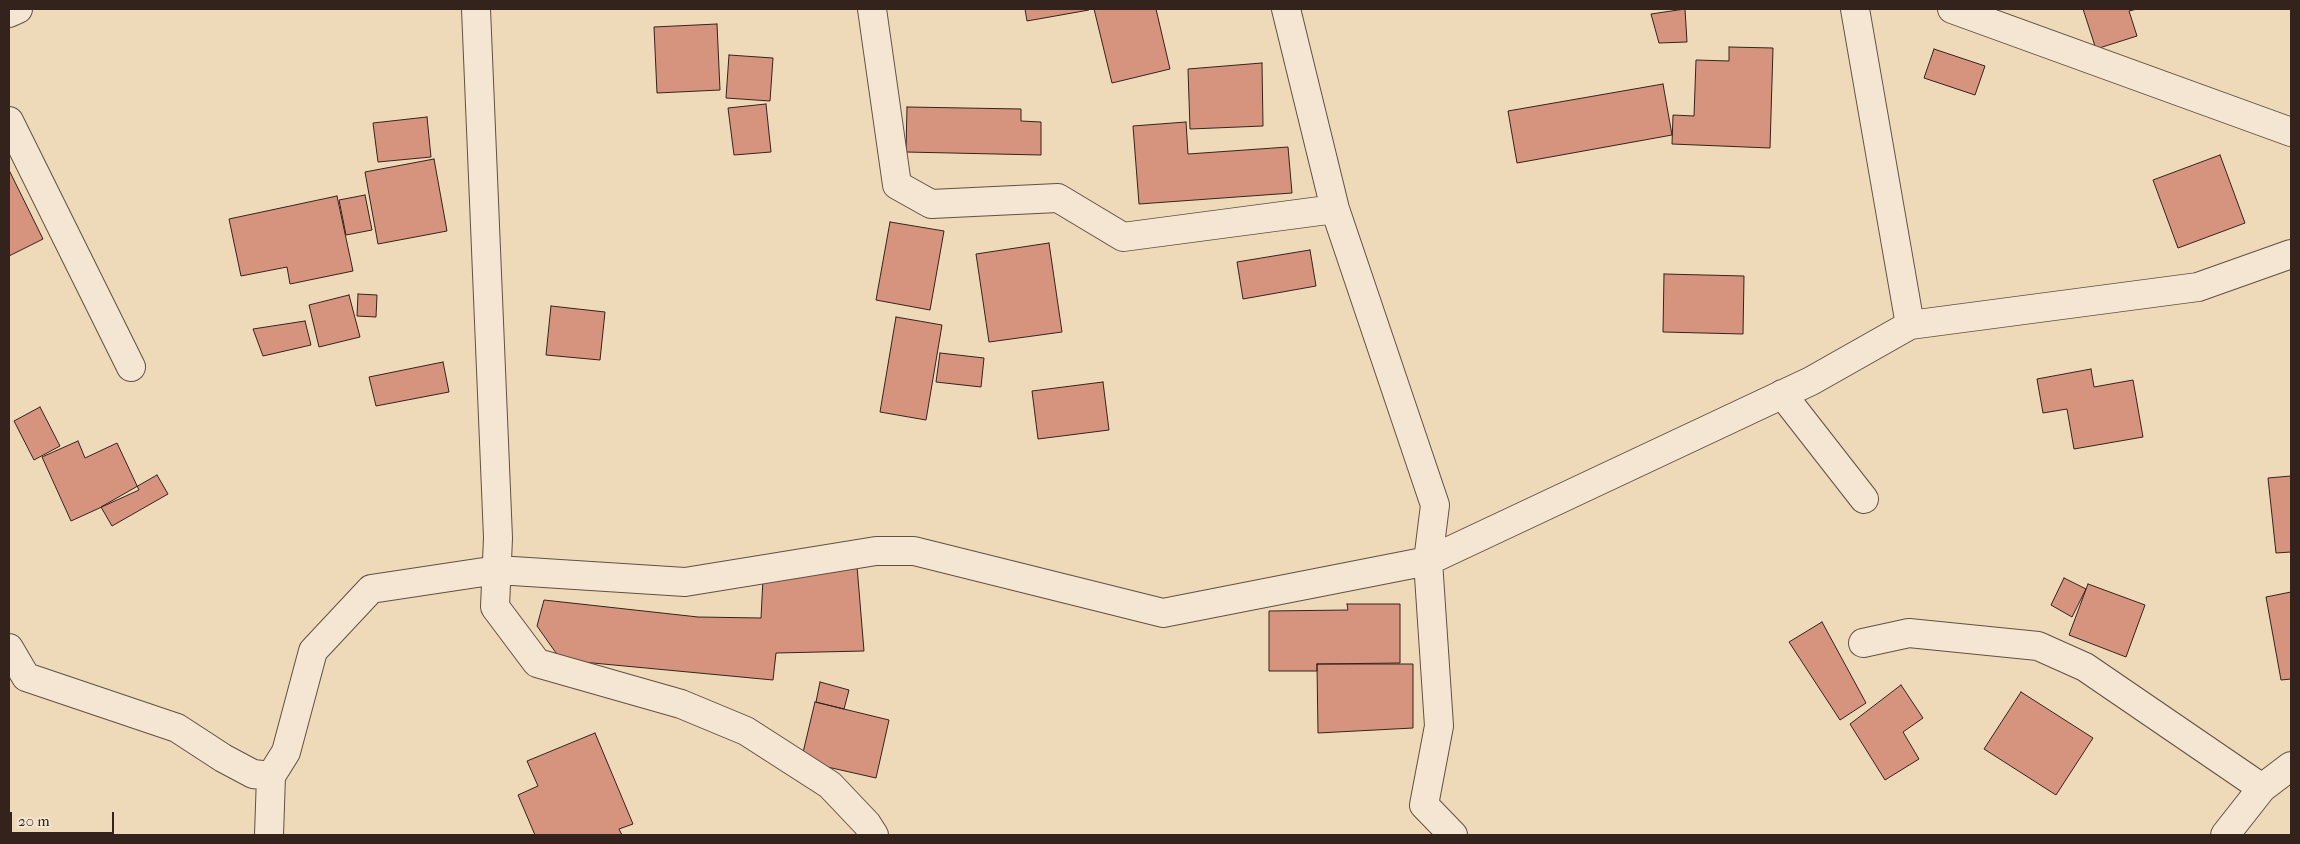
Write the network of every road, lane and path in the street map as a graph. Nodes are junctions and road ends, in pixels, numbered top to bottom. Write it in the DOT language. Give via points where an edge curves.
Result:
graph roads {
  1 [pos="18,9"];
  2 [pos="476,9"];
  3 [pos="872,9"];
  4 [pos="1286,9"];
  5 [pos="1855,9"];
  6 [pos="1952,9"];
  7 [pos="9,13"];
  8 [pos="9,120"];
  9 [pos="2291,132"];
  10 [pos="1335,210"];
  11 [pos="2291,254"];
  12 [pos="1910,325"];
  13 [pos="131,367"];
  14 [pos="1782,394"];
  15 [pos="1864,499"];
  16 [pos="1428,561"];
  17 [pos="496,570"];
  18 [pos="1863,643"];
  19 [pos="9,648"];
  20 [pos="2291,766"];
  21 [pos="271,776"];
  22 [pos="2262,788"];
  23 [pos="272,833"];
  24 [pos="874,835"];
  25 [pos="1453,835"];
  26 [pos="2225,835"];
  1 -- 7 [label="street"];
  2 -- 17 [label="street" via="498,538"];
  3 -- 10 [label="street" via="897,186 931,204 1058,198 1123,237"];
  4 -- 10 [label="street"];
  5 -- 12 [label="street"];
  6 -- 9 [label="street"];
  8 -- 13 [label="street"];
  10 -- 16 [label="street" via="1434,505"];
  11 -- 12 [label="street" via="2198,287"];
  12 -- 14 [label="street"];
  14 -- 15 [label="street"];
  14 -- 16 [label="street"];
  16 -- 17 [label="street" via="1162,613 914,551 876,550 686,582"];
  16 -- 25 [label="street" via="1439,726 1424,805"];
  17 -- 21 [label="street" via="371,589 313,651 286,752"];
  17 -- 24 [label="street" via="495,607 537,663 681,704 746,731 830,785"];
  18 -- 22 [label="street" via="1909,633 2038,646 2085,667"];
  19 -- 21 [label="street" via="26,677 178,728 253,774"];
  20 -- 22 [label="street"];
  21 -- 23 [label="street"];
  22 -- 26 [label="street"];
}
